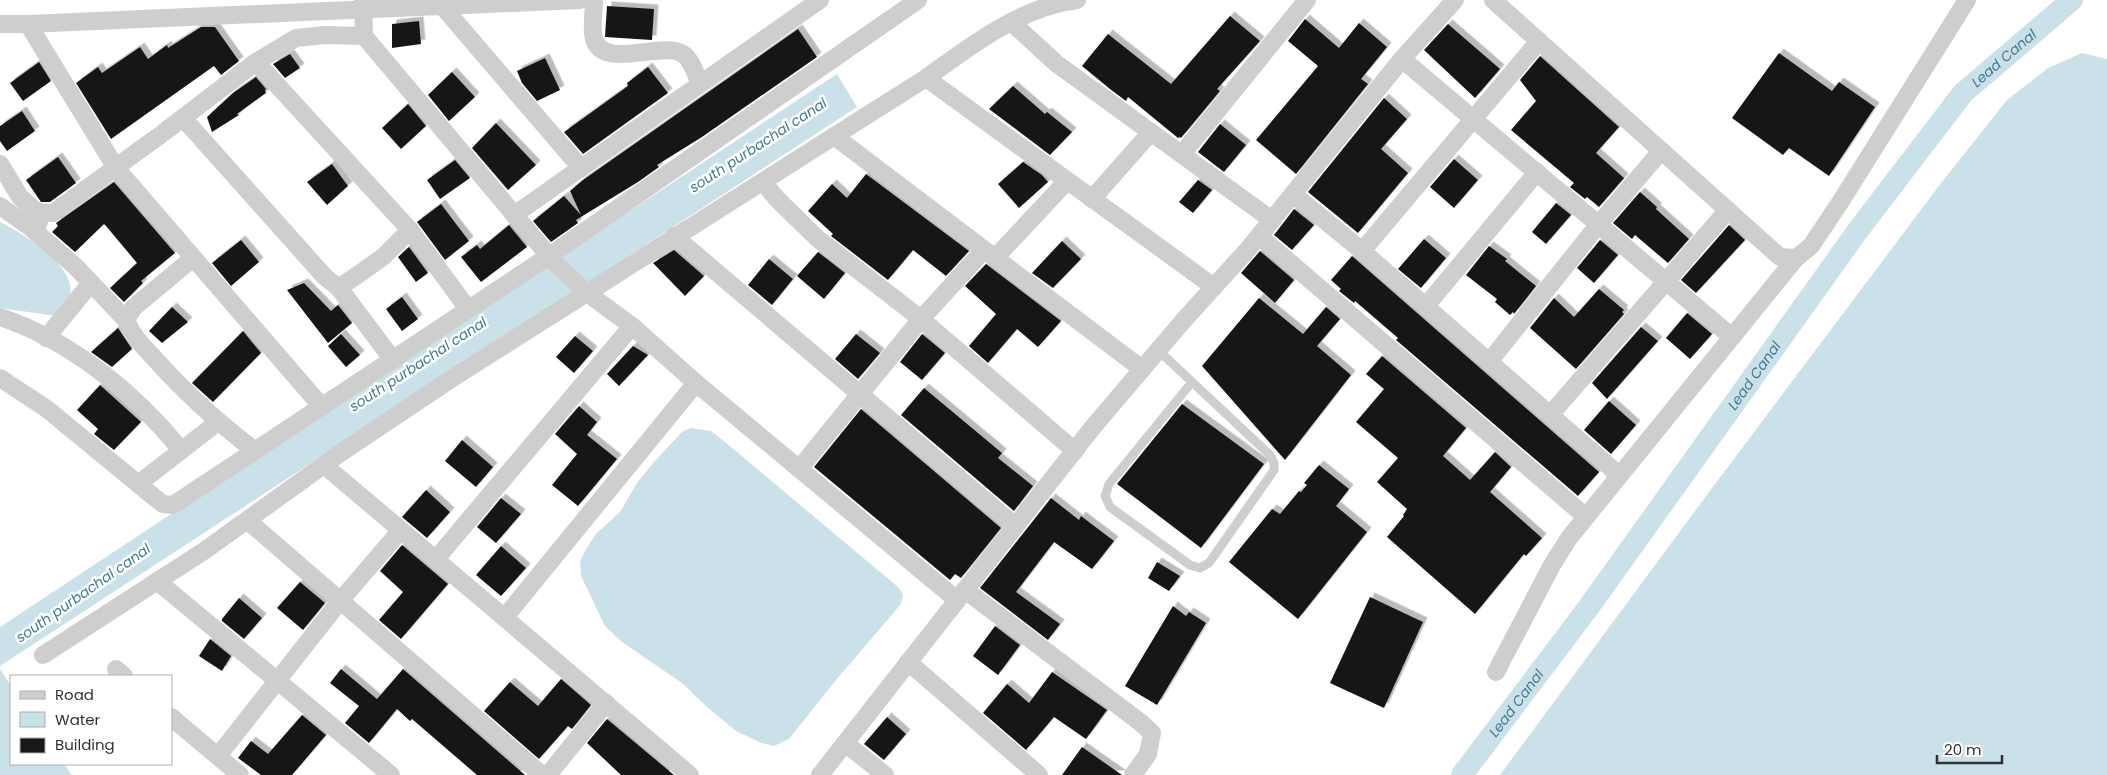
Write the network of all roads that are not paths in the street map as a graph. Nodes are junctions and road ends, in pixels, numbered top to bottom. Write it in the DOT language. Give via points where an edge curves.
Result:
graph roads {
  1 [pos="580,0"];
  2 [pos="594,0"];
  3 [pos="820,0"];
  4 [pos="918,0"];
  5 [pos="1077,0"];
  6 [pos="1307,0"];
  7 [pos="1455,0"];
  8 [pos="1493,0"];
  9 [pos="1966,0"];
  10 [pos="363,5"];
  11 [pos="443,7"];
  12 [pos="1012,22"];
  13 [pos="0,24"];
  14 [pos="28,24"];
  15 [pos="364,36"];
  16 [pos="1539,41"];
  17 [pos="1402,58"];
  18 [pos="256,62"];
  19 [pos="926,78"];
  20 [pos="700,84"];
  21 [pos="183,118"];
  22 [pos="1473,118"];
  23 [pos="1151,132"];
  24 [pos="834,136"];
  25 [pos="1661,151"];
  26 [pos="1182,154"];
  27 [pos="0,164"];
  28 [pos="116,168"];
  29 [pos="582,168"];
  30 [pos="1537,172"];
  31 [pos="1067,181"];
  32 [pos="763,182"];
  33 [pos="1293,194"];
  34 [pos="1092,199"];
  35 [pos="0,206"];
  36 [pos="1728,210"];
  37 [pos="53,213"];
  38 [pos="514,215"];
  39 [pos="1272,220"];
  40 [pos="1598,225"];
  41 [pos="30,228"];
  42 [pos="410,230"];
  43 [pos="674,236"];
  44 [pos="1259,236"];
  45 [pos="1362,251"];
  46 [pos="990,254"];
  47 [pos="194,258"];
  48 [pos="1796,258"];
  49 [pos="552,260"];
  50 [pos="1666,282"];
  51 [pos="91,283"];
  52 [pos="1214,287"];
  53 [pos="339,288"];
  54 [pos="582,289"];
  55 [pos="1426,306"];
  56 [pos="468,309"];
  57 [pos="0,317"];
  58 [pos="921,319"];
  59 [pos="126,320"];
  60 [pos="632,326"];
  61 [pos="1732,337"];
  62 [pos="46,338"];
  63 [pos="1158,350"];
  64 [pos="393,360"];
  65 [pos="1489,362"];
  66 [pos="1142,369"];
  67 [pos="0,378"];
  68 [pos="1192,382"];
  69 [pos="696,383"];
  70 [pos="861,394"];
  71 [pos="322,407"];
  72 [pos="1550,415"];
  73 [pos="218,422"];
  74 [pos="181,450"];
  75 [pos="1075,450"];
  76 [pos="255,451"];
  77 [pos="324,465"];
  78 [pos="799,469"];
  79 [pos="1619,475"];
  80 [pos="138,484"];
  81 [pos="1586,516"];
  82 [pos="247,520"];
  83 [pos="1015,526"];
  84 [pos="401,530"];
  85 [pos="436,559"];
  86 [pos="157,581"];
  87 [pos="961,595"];
  88 [pos="340,600"];
  89 [pos="505,617"];
  90 [pos="43,655"];
  91 [pos="908,662"];
  92 [pos="1496,672"];
  93 [pos="278,680"];
  94 [pos="606,703"];
  95 [pos="172,718"];
  96 [pos="845,743"];
  97 [pos="218,756"];
  98 [pos="240,775"];
  99 [pos="390,775"];
  100 [pos="542,775"];
  101 [pos="548,775"];
  102 [pos="690,775"];
  103 [pos="820,775"];
  104 [pos="885,775"];
  105 [pos="1039,775"];
  106 [pos="1133,775"];
  1 -- 11 [label="street"];
  2 -- 20 [label="street" via="594,38 601,48 612,54 672,50 683,54 690,62"];
  3 -- 20 [label="street"];
  4 -- 49 [label="street"];
  5 -- 12 [label="street" via="1058,2"];
  6 -- 26 [label="street"];
  7 -- 17 [label="street"];
  8 -- 16 [label="street"];
  9 -- 48 [label="street" via="1811,246"];
  10 -- 11 [label="street"];
  10 -- 14 [label="street"];
  10 -- 15 [label="street"];
  11 -- 29 [label="street"];
  12 -- 19 [label="street"];
  12 -- 23 [label="street" via="1057,64"];
  13 -- 14 [label="street"];
  14 -- 28 [label="street"];
  15 -- 18 [label="street" via="296,38"];
  15 -- 38 [label="street"];
  16 -- 22 [label="street"];
  16 -- 25 [label="street"];
  17 -- 22 [label="street"];
  17 -- 33 [label="street"];
  18 -- 21 [label="street"];
  18 -- 42 [label="street"];
  19 -- 24 [label="street"];
  19 -- 31 [label="street"];
  20 -- 29 [label="street"];
  21 -- 28 [label="street"];
  21 -- 53 [label="street" via="324,277"];
  22 -- 30 [label="street"];
  22 -- 45 [label="street"];
  23 -- 26 [label="street"];
  23 -- 34 [label="street"];
  24 -- 32 [label="street"];
  24 -- 46 [label="street"];
  25 -- 36 [label="street"];
  25 -- 40 [label="street"];
  26 -- 39 [label="street"];
  27 -- 37 [label="street" via="20,197 37,212"];
  28 -- 37 [label="street"];
  28 -- 47 [label="street"];
  29 -- 38 [label="street"];
  30 -- 40 [label="street"];
  30 -- 55 [label="street"];
  31 -- 34 [label="street"];
  31 -- 46 [label="street"];
  32 -- 43 [label="street"];
  32 -- 58 [label="street" via="818,239"];
  33 -- 39 [label="street"];
  33 -- 45 [label="street"];
  34 -- 52 [label="street"];
  35 -- 41 [label="street"];
  36 -- 48 [label="street" via="1780,257"];
  36 -- 50 [label="street"];
  37 -- 41 [label="street"];
  38 -- 49 [label="street"];
  39 -- 44 [label="street"];
  40 -- 50 [label="street"];
  40 -- 65 [label="street"];
  41 -- 51 [label="street"];
  42 -- 53 [label="street" via="383,257"];
  42 -- 56 [label="street"];
  43 -- 54 [label="street"];
  43 -- 70 [label="street"];
  44 -- 52 [label="street"];
  44 -- 81 [label="street"];
  45 -- 55 [label="street"];
  46 -- 58 [label="street"];
  46 -- 66 [label="street"];
  47 -- 59 [label="street" via="133,308"];
  47 -- 71 [label="street"];
  48 -- 61 [label="street"];
  49 -- 54 [label="street"];
  49 -- 56 [label="street"];
  50 -- 61 [label="street"];
  50 -- 72 [label="street"];
  51 -- 59 [label="street"];
  51 -- 62 [label="street"];
  52 -- 63 [label="street"];
  53 -- 64 [label="street"];
  54 -- 60 [label="street"];
  54 -- 77 [label="street"];
  55 -- 65 [label="street"];
  56 -- 64 [label="street"];
  57 -- 62 [label="street"];
  58 -- 70 [label="street"];
  58 -- 75 [label="street"];
  59 -- 73 [label="street" via="131,332 161,366"];
  60 -- 69 [label="street"];
  60 -- 85 [label="street"];
  61 -- 79 [label="street"];
  62 -- 74 [label="street" via="76,354 124,391"];
  63 -- 66 [label="street"];
  63 -- 68 [label="lane"];
  64 -- 71 [label="street"];
  65 -- 72 [label="street"];
  66 -- 75 [label="street"];
  67 -- 80 [label="street" via="47,409"];
  68 -- 68 [label="lane" via="1270,455 1274,463 1274,470 1208,563 1200,568 1190,565 1110,507 1105,496 1110,484"];
  69 -- 78 [label="street"];
  69 -- 89 [label="street"];
  70 -- 78 [label="street"];
  70 -- 83 [label="street"];
  71 -- 76 [label="street"];
  72 -- 79 [label="street"];
  73 -- 74 [label="street"];
  73 -- 76 [label="street"];
  74 -- 80 [label="street"];
  75 -- 83 [label="street"];
  76 -- 80 [label="street" via="173,505 163,504"];
  77 -- 82 [label="street"];
  77 -- 84 [label="street"];
  78 -- 87 [label="street"];
  79 -- 81 [label="street"];
  81 -- 92 [label="street" via="1552,566"];
  82 -- 86 [label="street"];
  82 -- 88 [label="street"];
  83 -- 87 [label="street"];
  84 -- 85 [label="street"];
  84 -- 88 [label="street"];
  85 -- 89 [label="street"];
  86 -- 90 [label="street"];
  86 -- 93 [label="street"];
  87 -- 91 [label="street"];
  87 -- 106 [label="street" via="1152,733 1148,754"];
  88 -- 93 [label="street"];
  88 -- 100 [label="street"];
  89 -- 94 [label="street"];
  91 -- 96 [label="street"];
  91 -- 105 [label="street"];
  93 -- 97 [label="street"];
  93 -- 99 [label="street"];
  94 -- 101 [label="street"];
  94 -- 102 [label="street"];
  95 -- 97 [label="street"];
  96 -- 103 [label="street"];
  96 -- 104 [label="street"];
  97 -- 98 [label="street"];
}
